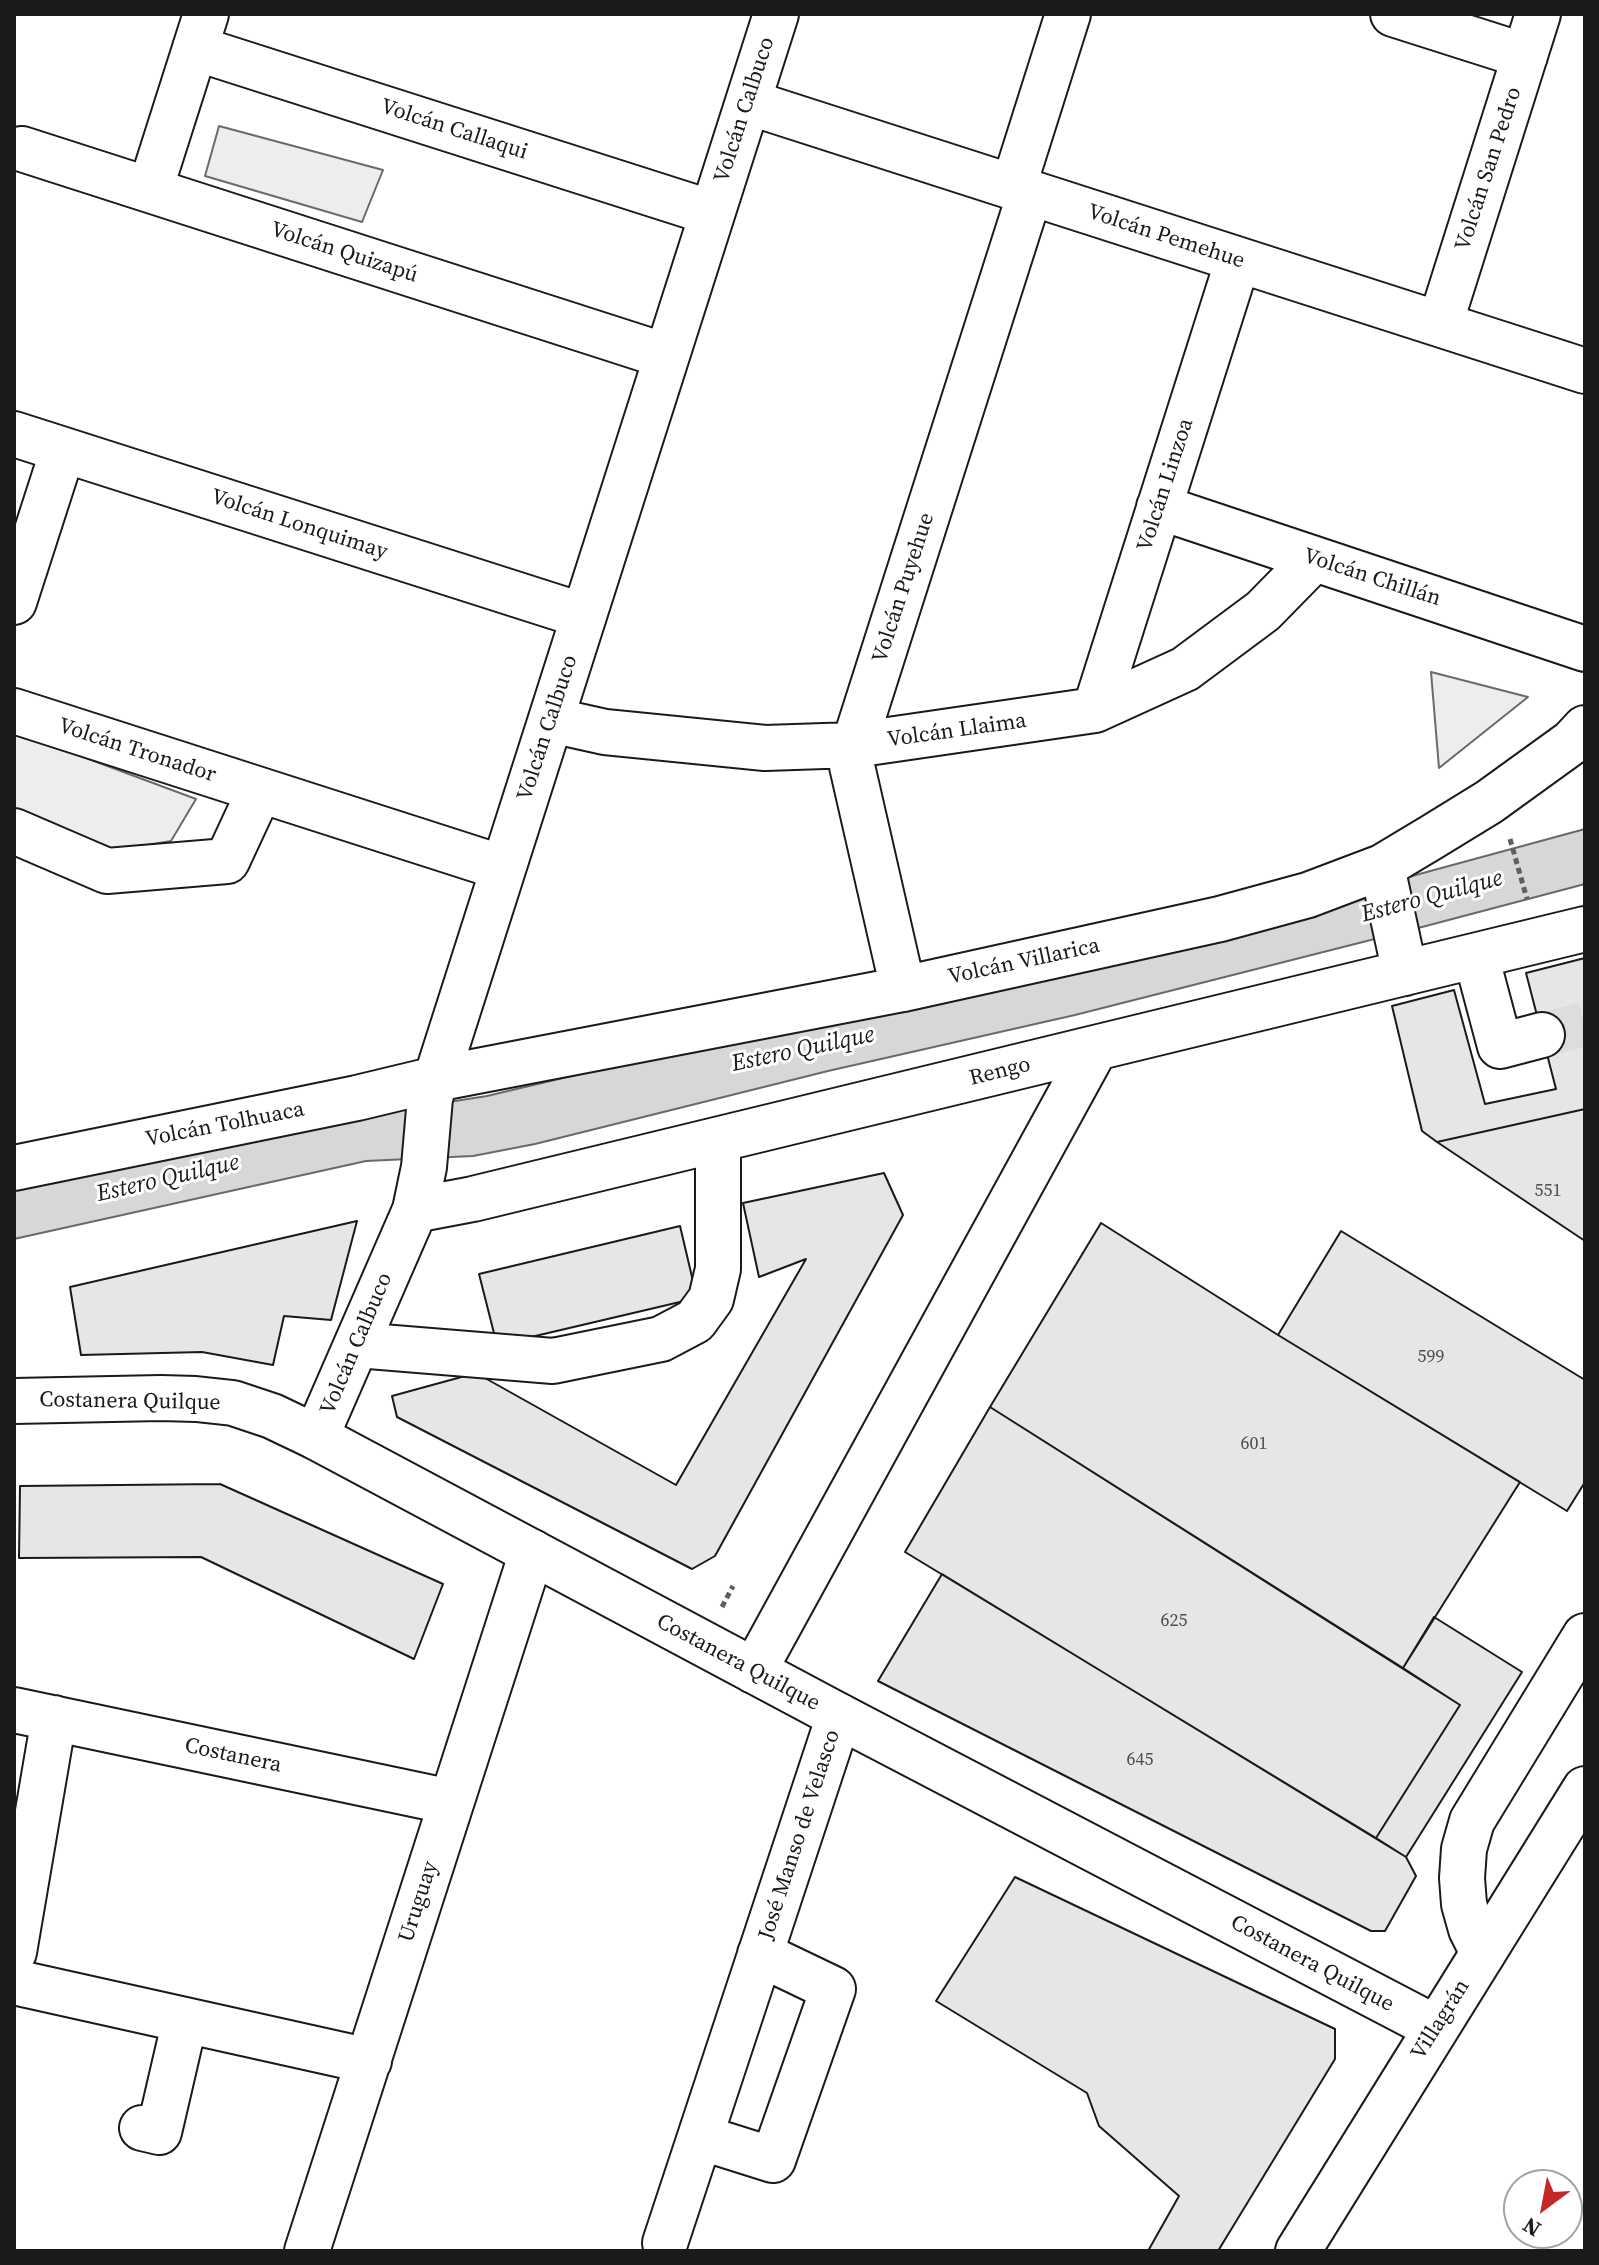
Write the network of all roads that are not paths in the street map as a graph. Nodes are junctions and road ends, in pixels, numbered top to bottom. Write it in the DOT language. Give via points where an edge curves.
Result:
graph roads {
  1 [pos="776,14"];
  2 [pos="1068,14"];
  3 [pos="1393,14"];
  4 [pos="1538,14"];
  5 [pos="201,31"];
  6 [pos="1525,56"];
  7 [pos="748,102"];
  8 [pos="22,149"];
  9 [pos="150,190"];
  10 [pos="1021,190"];
  11 [pos="712,213"];
  12 [pos="1238,260"];
  13 [pos="1440,324"];
  14 [pos="666,356"];
  15 [pos="1585,371"];
  16 [pos="14,434"];
  17 [pos="63,450"];
  18 [pos="1159,507"];
  19 [pos="1314,559"];
  20 [pos="14,602"];
  21 [pos="584,616"];
  22 [pos="1585,649"];
  23 [pos="1095,710"];
  24 [pos="14,711"];
  25 [pos="551,720"];
  26 [pos="1579,735"];
  27 [pos="854,745"];
  28 [pos="260,790"];
  29 [pos="14,831"];
  30 [pos="503,868"];
  31 [pos="1384,874"];
  32 [pos="1585,929"];
  33 [pos="1476,956"];
  34 [pos="1402,958"];
  35 [pos="903,989"];
  36 [pos="1542,1035"];
  37 [pos="1095,1049"];
  38 [pos="433,1088"];
  39 [pos="718,1140"];
  40 [pos="14,1168"];
  41 [pos="415,1210"];
  42 [pos="357,1345"];
  43 [pos="14,1401"];
  44 [pos="316,1437"];
  45 [pos="532,1552"];
  46 [pos="1585,1636"];
  47 [pos="754,1671"];
  48 [pos="34,1714"];
  49 [pos="839,1716"];
  50 [pos="1585,1789"];
  51 [pos="451,1802"];
  52 [pos="14,1952"];
  53 [pos="1483,1953"];
  54 [pos="760,1954"];
  55 [pos="14,1982"];
  56 [pos="185,2020"];
  57 [pos="1436,2028"];
  58 [pos="369,2061"];
  59 [pos="142,2128"];
  60 [pos="700,2137"];
  61 [pos="665,2243"];
  62 [pos="307,2251"];
  63 [pos="1298,2251"];
  1 -- 7 [label="street, Volcán Calbuco"];
  2 -- 10 [label="street, Volcán Puyehue"];
  3 -- 6 [label="street"];
  4 -- 6 [label="street, Volcán San Pedro"];
  5 -- 9 [label="street"];
  5 -- 11 [label="street, Volcán Callaqui"];
  6 -- 13 [label="street, Volcán San Pedro"];
  7 -- 10 [label="street, Volcán Pemehue"];
  7 -- 11 [label="street, Volcán Calbuco"];
  8 -- 9 [label="street, Volcán Quizapú"];
  9 -- 14 [label="street, Volcán Quizapú"];
  10 -- 12 [label="street, Volcán Pemehue"];
  10 -- 27 [label="street, Volcán Puyehue"];
  11 -- 14 [label="street, Volcán Calbuco"];
  12 -- 13 [label="street, Volcán Pemehue"];
  12 -- 18 [label="street, Volcán Linzoa"];
  13 -- 15 [label="street, Volcán Pemehue"];
  14 -- 21 [label="street, Volcán Calbuco"];
  16 -- 17 [label="street, Volcán Lonquimay"];
  17 -- 20 [label="street"];
  17 -- 21 [label="street, Volcán Lonquimay"];
  18 -- 19 [label="street, Volcán Chillán"];
  18 -- 23 [label="street, Volcán Linzoa"];
  19 -- 22 [label="street, Volcán Chillán"];
  19 -- 23 [label="street, Volcán Llaima" via="1263,611 1185,669"];
  21 -- 25 [label="street, Volcán Calbuco"];
  23 -- 27 [label="street, Volcán Llaima"];
  24 -- 28 [label="street, Volcán Tronador"];
  25 -- 27 [label="street, Volcán Llaima" via="605,732 765,748"];
  25 -- 30 [label="street, Volcán Calbuco"];
  26 -- 31 [label="street, Volcán Villarica"];
  27 -- 35 [label="street, Volcán Puyehue" via="852,766"];
  28 -- 29 [label="street" via="227,861 107,871"];
  28 -- 30 [label="street, Volcán Tronador"];
  30 -- 38 [label="street, Volcán Calbuco"];
  31 -- 34 [label="street"];
  31 -- 35 [label="street, Volcán Villarica" via="1220,919"];
  32 -- 33 [label="street, Rengo"];
  33 -- 34 [label="street, Rengo"];
  33 -- 36 [label="street" via="1500,1046"];
  34 -- 37 [label="street, Rengo"];
  35 -- 38 [label="street, Volcán Villarica"];
  37 -- 39 [label="street, Rengo"];
  37 -- 47 [label="street"];
  38 -- 40 [label="street, Volcán Tolhuaca" via="357,1098"];
  38 -- 41 [label="street, Volcán Calbuco"];
  39 -- 41 [label="street, Rengo"];
  39 -- 42 [label="street" via="718,1269 711,1299 695,1321 661,1339 553,1361"];
  41 -- 42 [label="street, Volcán Calbuco"];
  42 -- 44 [label="street, Volcán Calbuco"];
  43 -- 44 [label="street, Costanera Quilque" via="161,1398 233,1403"];
  44 -- 45 [label="street, Costanera Quilque"];
  45 -- 47 [label="street, Costanera Quilque"];
  45 -- 51 [label="street, Uruguay"];
  46 -- 53 [label="street" via="1472,1821 1464,1849 1463,1891 1471,1929"];
  47 -- 49 [label="street, Costanera Quilque"];
  48 -- 51 [label="street, Costanera"];
  48 -- 52 [label="street"];
  49 -- 54 [label="street, José Manso de Velasco"];
  49 -- 57 [label="street, Costanera Quilque"];
  50 -- 53 [label="street, Villagrán"];
  51 -- 58 [label="street, Uruguay"];
  53 -- 57 [label="street, Villagrán"];
  54 -- 60 [label="street, José Manso de Velasco"];
  54 -- 60 [label="street, José Manso de Velasco" via="833,1989 773,2160"];
  55 -- 56 [label="street"];
  56 -- 58 [label="street"];
  56 -- 59 [label="street" via="159,2132"];
  57 -- 63 [label="street, Villagrán"];
  58 -- 62 [label="street, Uruguay"];
  60 -- 61 [label="street, José Manso de Velasco"];
}
